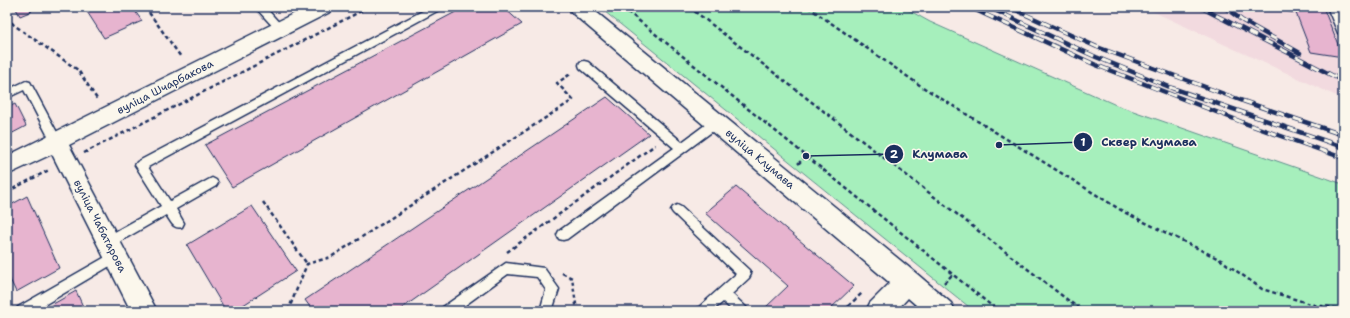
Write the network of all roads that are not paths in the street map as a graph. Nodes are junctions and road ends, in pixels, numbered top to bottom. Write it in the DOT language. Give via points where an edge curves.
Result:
graph roads {
  1 [pos="260,7"];
  2 [pos="323,7"];
  3 [pos="438,7"];
  4 [pos="578,7"];
  5 [pos="1332,7"];
  6 [pos="280,29"];
  7 [pos="1343,34"];
  8 [pos="584,65"];
  9 [pos="7,94"];
  10 [pos="717,122"];
  11 [pos="56,141"];
  12 [pos="682,148"];
  13 [pos="7,166"];
  14 [pos="212,183"];
  15 [pos="168,208"];
  16 [pos="677,210"];
  17 [pos="178,223"];
  18 [pos="562,235"];
  19 [pos="112,249"];
  20 [pos="908,282"];
  21 [pos="723,294"];
  22 [pos="22,311"];
  23 [pos="144,311"];
  24 [pos="447,311"];
  25 [pos="546,311"];
  26 [pos="703,311"];
  27 [pos="742,311"];
  28 [pos="879,311"];
  29 [pos="942,311"];
  1 -- 6 [label="lane"];
  2 -- 6 [label="street, вуліца Шчарбакова"];
  3 -- 15 [label="lane" via="141,165"];
  4 -- 10 [label="street, вуліца Клумава"];
  5 -- 7 [label="lane"];
  6 -- 11 [label="street, вуліца Шчарбакова"];
  8 -- 12 [label="lane"];
  9 -- 11 [label="lane" via="26,85"];
  10 -- 12 [label="lane"];
  10 -- 20 [label="street, вуліца Клумава"];
  11 -- 13 [label="street, вуліца Шчарбакова"];
  11 -- 19 [label="street, вуліца Чабатарова"];
  12 -- 18 [label="lane"];
  14 -- 15 [label="lane"];
  15 -- 17 [label="lane"];
  15 -- 19 [label="lane"];
  16 -- 21 [label="lane" via="745,274"];
  19 -- 22 [label="lane"];
  19 -- 23 [label="street, вуліца Чабатарова"];
  20 -- 28 [label="street"];
  20 -- 29 [label="street, вуліца Клумава"];
  21 -- 26 [label="lane"];
  21 -- 27 [label="lane"];
  24 -- 25 [label="lane" via="506,268 540,272 552,289"];
}
